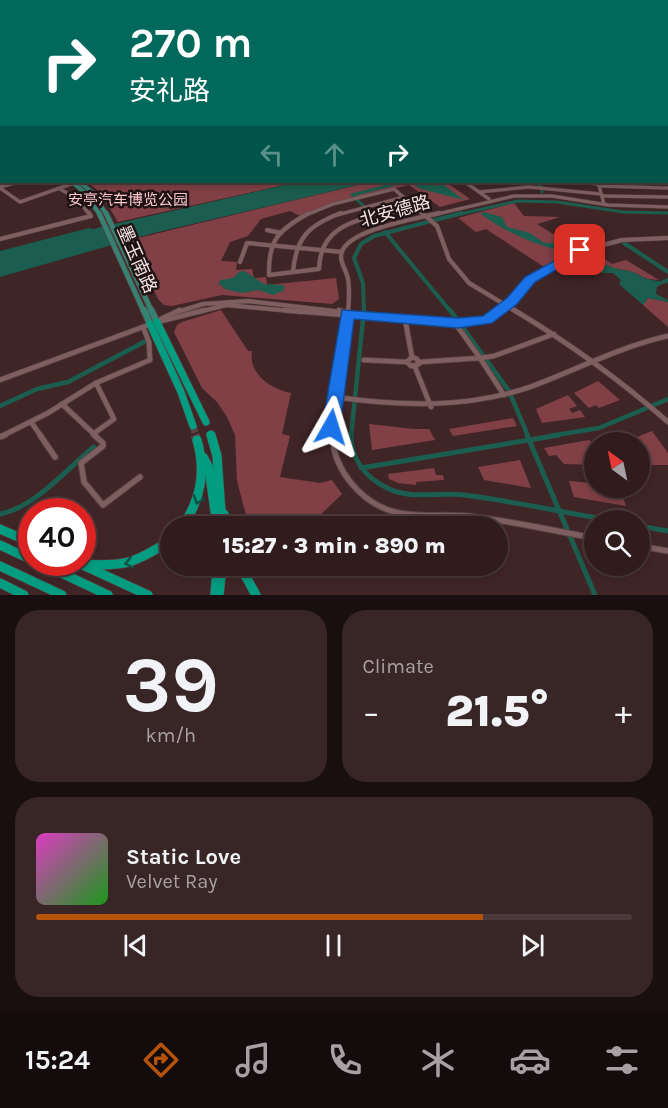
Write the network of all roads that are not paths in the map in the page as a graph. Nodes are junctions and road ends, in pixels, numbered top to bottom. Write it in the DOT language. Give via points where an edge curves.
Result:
graph roads {
  1 [pos="17,183"];
  2 [pos="72,183"];
  3 [pos="77,183"];
  4 [pos="467,183"];
  5 [pos="598,184"];
  6 [pos="0,188"];
  7 [pos="58,188"];
  8 [pos="668,188"];
  9 [pos="479,192"];
  10 [pos="180,193"];
  11 [pos="129,194"];
  12 [pos="601,195"];
  13 [pos="404,197"];
  14 [pos="668,197"];
  15 [pos="490,199"];
  16 [pos="604,204"];
  17 [pos="100,207"];
  18 [pos="416,207"];
  19 [pos="668,207"];
  20 [pos="425,216"];
  21 [pos="267,230"];
  22 [pos="281,233"];
  23 [pos="668,238"];
  24 [pos="0,239"];
  25 [pos="272,246"];
  26 [pos="296,248"];
  27 [pos="320,250"];
  28 [pos="342,252"];
  29 [pos="240,262"];
  30 [pos="131,265"];
  31 [pos="293,272"];
  32 [pos="507,306"];
  33 [pos="347,314"];
  34 [pos="405,319"];
  35 [pos="459,323"];
  36 [pos="150,324"];
  37 [pos="554,334"];
  38 [pos="668,336"];
  39 [pos="412,357"];
  40 [pos="484,358"];
  41 [pos="364,360"];
  42 [pos="591,360"];
  43 [pos="407,362"];
  44 [pos="420,362"];
  45 [pos="415,367"];
  46 [pos="0,380"];
  47 [pos="96,383"];
  48 [pos="505,394"];
  49 [pos="334,397"];
  50 [pos="62,405"];
  51 [pos="431,406"];
  52 [pos="31,422"];
  53 [pos="206,422"];
  54 [pos="668,422"];
  55 [pos="193,426"];
  56 [pos="93,434"];
  57 [pos="211,435"];
  58 [pos="0,437"];
  59 [pos="197,440"];
  60 [pos="201,452"];
  61 [pos="55,457"];
  62 [pos="140,477"];
  63 [pos="222,508"];
  64 [pos="188,516"];
  65 [pos="216,516"];
  66 [pos="222,516"];
  67 [pos="225,516"];
  68 [pos="0,529"];
  69 [pos="18,536"];
  70 [pos="584,536"];
  71 [pos="0,545"];
  72 [pos="160,548"];
  73 [pos="650,548"];
  74 [pos="668,551"];
  75 [pos="18,554"];
  76 [pos="96,565"];
  77 [pos="0,566"];
  78 [pos="96,571"];
  79 [pos="68,576"];
  80 [pos="217,576"];
  81 [pos="220,576"];
  82 [pos="246,576"];
  83 [pos="0,584"];
  84 [pos="21,594"];
  85 [pos="62,595"];
  86 [pos="108,595"];
  87 [pos="148,595"];
  88 [pos="217,595"];
  89 [pos="256,595"];
  1 -- 6 [label="street"];
  2 -- 7 [label="street"];
  3 -- 17 [label="main road, 墨玉南路" via="91,191"];
  4 -- 9 [label="street"];
  5 -- 8 [label="street"];
  5 -- 12 [label="street"];
  6 -- 7 [label="street" via="17,201"];
  7 -- 24 [label="street" via="76,198 92,216"];
  9 -- 12 [label="street" via="544,188"];
  9 -- 15 [label="street"];
  10 -- 11 [label="street"];
  12 -- 14 [label="street"];
  12 -- 16 [label="street"];
  13 -- 18 [label="street"];
  13 -- 22 [label="street" via="394,189 350,198 312,211"];
  13 -- 26 [label="street" via="321,222"];
  15 -- 16 [label="street, 北安德路" via="542,196"];
  15 -- 20 [label="street, 北安德路"];
  16 -- 19 [label="street, 北安德路"];
  17 -- 30 [label="main road, 墨玉南路"];
  17 -- 36 [label="main road, 墨玉南路"];
  18 -- 20 [label="street"];
  18 -- 27 [label="street" via="340,229 328,237"];
  20 -- 28 [label="street, 北安德路" via="364,231 350,240"];
  20 -- 32 [label="street" via="440,232 449,259 461,276"];
  21 -- 22 [label="street"];
  22 -- 25 [label="street"];
  23 -- 32 [label="street" via="615,240 585,248 530,279"];
  25 -- 26 [label="street"];
  25 -- 29 [label="street" via="248,243"];
  25 -- 31 [label="street" via="268,275"];
  26 -- 27 [label="street"];
  26 -- 31 [label="street"];
  27 -- 28 [label="street"];
  27 -- 31 [label="street" via="318,269"];
  28 -- 33 [label="street" via="350,287"];
  30 -- 36 [label="main road, 墨玉南路"];
  32 -- 35 [label="street" via="487,320"];
  32 -- 37 [label="street"];
  33 -- 34 [label="street"];
  33 -- 36 [label="street" via="226,305"];
  33 -- 49 [label="street"];
  34 -- 35 [label="street"];
  34 -- 39 [label="street"];
  35 -- 40 [label="street"];
  36 -- 46 [label="street"];
  36 -- 47 [label="street" via="150,360"];
  36 -- 53 [label="highway"];
  36 -- 55 [label="highway"];
  37 -- 40 [label="street"];
  37 -- 42 [label="street"];
  38 -- 42 [label="street"];
  39 -- 43 [label="street"];
  39 -- 44 [label="street"];
  40 -- 44 [label="street"];
  40 -- 48 [label="street"];
  41 -- 43 [label="street"];
  42 -- 48 [label="street"];
  42 -- 54 [label="street"];
  43 -- 45 [label="street"];
  44 -- 45 [label="street"];
  45 -- 51 [label="street"];
  47 -- 50 [label="street"];
  47 -- 56 [label="street" via="114,419"];
  48 -- 51 [label="street"];
  49 -- 51 [label="street"];
  49 -- 70 [label="street" via="331,427 336,458 348,482 372,502 398,513 452,513"];
  50 -- 52 [label="street"];
  50 -- 56 [label="street"];
  52 -- 58 [label="street"];
  52 -- 61 [label="street"];
  56 -- 62 [label="street" via="104,445 81,465 84,482 102,506"];
  57 -- 63 [label="highway"];
  59 -- 60 [label="highway"];
  60 -- 64 [label="highway, one-way" via="204,470 200,495"];
  60 -- 65 [label="highway" via="209,468"];
  63 -- 66 [label="highway"];
  63 -- 67 [label="highway"];
  68 -- 69 [label="highway"];
  71 -- 75 [label="highway"];
  72 -- 76 [label="highway, one-way" via="132,563"];
  73 -- 74 [label="street"];
  77 -- 85 [label="highway"];
  78 -- 87 [label="highway"];
  79 -- 86 [label="highway"];
  80 -- 88 [label="highway"];
  81 -- 88 [label="highway"];
  82 -- 89 [label="highway"];
  83 -- 84 [label="highway"];
}
